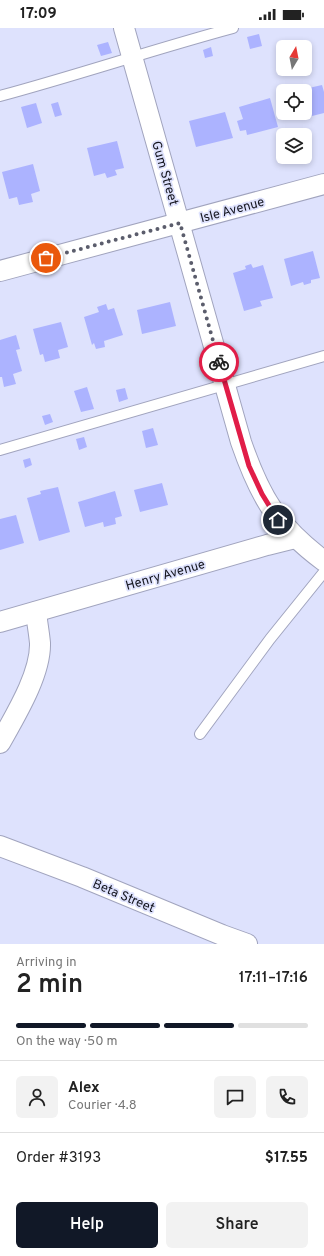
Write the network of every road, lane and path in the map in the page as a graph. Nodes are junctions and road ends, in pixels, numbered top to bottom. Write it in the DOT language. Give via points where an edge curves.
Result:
graph roads {
  1 [pos="124,28"];
  2 [pos="233,28"];
  3 [pos="133,56"];
  4 [pos="0,96"];
  5 [pos="324,184"];
  6 [pos="180,223"];
  7 [pos="0,271"];
  8 [pos="324,356"];
  9 [pos="225,383"];
  10 [pos="0,450"];
  11 [pos="295,538"];
  12 [pos="324,561"];
  13 [pos="324,572"];
  14 [pos="36,612"];
  15 [pos="0,622"];
  16 [pos="200,734"];
  17 [pos="0,743"];
  18 [pos="0,846"];
  19 [pos="247,944"];
  1 -- 3 [label="street, Gum Street"];
  2 -- 3 [label="lane"];
  3 -- 4 [label="lane" via="57,81"];
  3 -- 6 [label="street, Gum Street"];
  5 -- 6 [label="street, Isle Avenue"];
  6 -- 7 [label="street, Isle Avenue"];
  6 -- 9 [label="street, Gum Street"];
  8 -- 9 [label="lane"];
  9 -- 10 [label="lane"];
  9 -- 11 [label="street, Gum Street" via="241,442 259,487 278,520"];
  11 -- 12 [label="street"];
  11 -- 14 [label="street, Henry Avenue"];
  13 -- 16 [label="lane" via="270,639"];
  14 -- 15 [label="street, Henry Avenue"];
  14 -- 17 [label="street" via="40,643 38,662 25,696"];
  18 -- 19 [label="street, Beta Street"];
}
